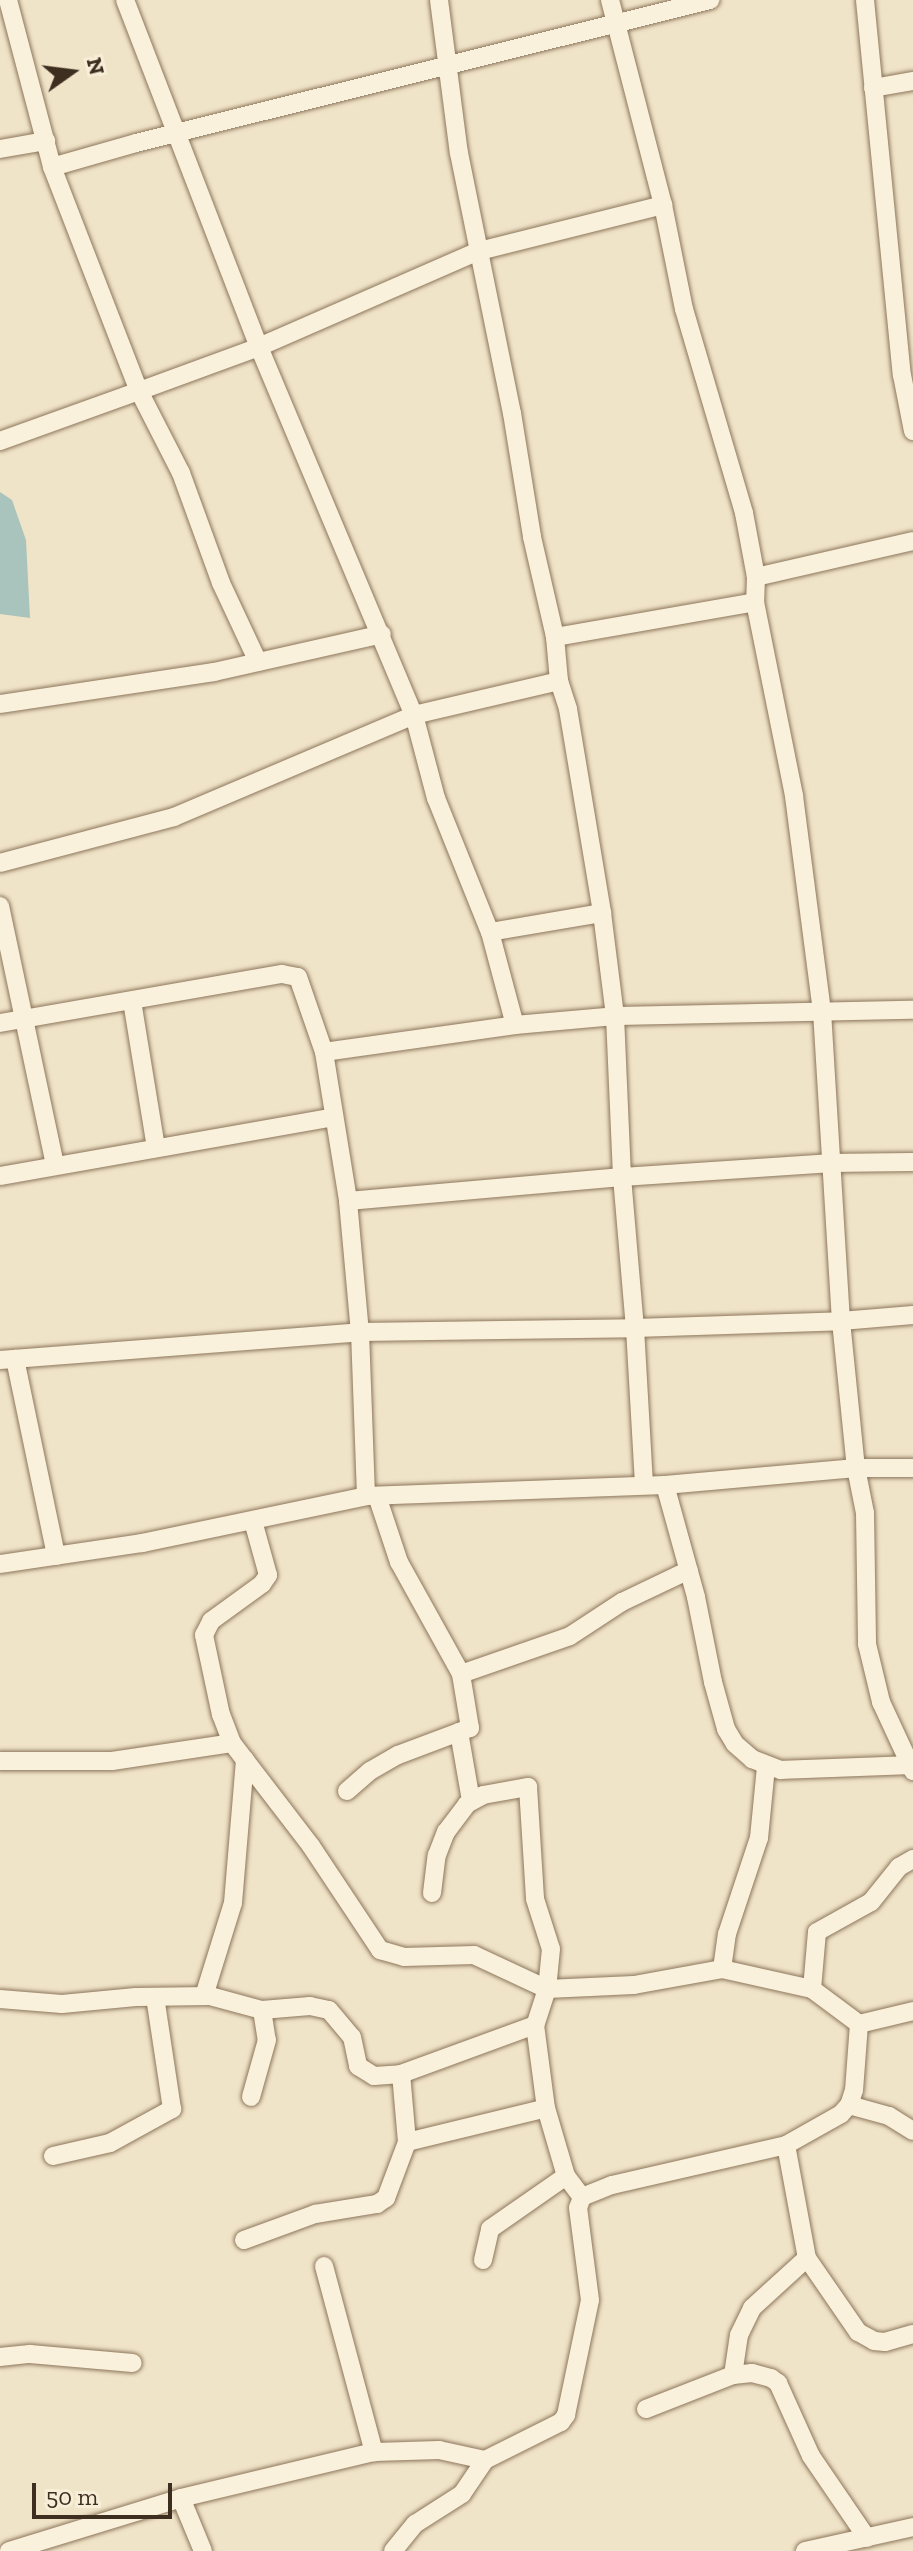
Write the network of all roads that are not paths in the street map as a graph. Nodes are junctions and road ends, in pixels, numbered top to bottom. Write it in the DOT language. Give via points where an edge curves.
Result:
graph roads {
  1 [pos="8,0"];
  2 [pos="125,0"];
  3 [pos="439,0"];
  4 [pos="610,0"];
  5 [pos="710,0"];
  6 [pos="865,0"];
  7 [pos="614,22"];
  8 [pos="447,65"];
  9 [pos="913,81"];
  10 [pos="873,88"];
  11 [pos="174,134"];
  12 [pos="46,141"];
  13 [pos="0,149"];
  14 [pos="52,167"];
  15 [pos="663,205"];
  16 [pos="479,251"];
  17 [pos="259,347"];
  18 [pos="139,391"];
  19 [pos="913,431"];
  20 [pos="0,441"];
  21 [pos="913,541"];
  22 [pos="756,577"];
  23 [pos="755,602"];
  24 [pos="382,634"];
  25 [pos="555,637"];
  26 [pos="258,662"];
  27 [pos="559,681"];
  28 [pos="0,704"];
  29 [pos="414,715"];
  30 [pos="0,863"];
  31 [pos="0,906"];
  32 [pos="602,913"];
  33 [pos="490,932"];
  34 [pos="132,1001"];
  35 [pos="913,1010"];
  36 [pos="822,1011"];
  37 [pos="615,1016"];
  38 [pos="24,1018"];
  39 [pos="0,1023"];
  40 [pos="515,1025"];
  41 [pos="324,1052"];
  42 [pos="333,1117"];
  43 [pos="156,1148"];
  44 [pos="913,1162"];
  45 [pos="833,1163"];
  46 [pos="55,1165"];
  47 [pos="0,1176"];
  48 [pos="622,1177"];
  49 [pos="348,1201"];
  50 [pos="913,1315"];
  51 [pos="841,1321"];
  52 [pos="635,1328"];
  53 [pos="360,1332"];
  54 [pos="8,1359"];
  55 [pos="856,1468"];
  56 [pos="913,1468"];
  57 [pos="644,1484"];
  58 [pos="665,1485"];
  59 [pos="372,1496"];
  60 [pos="253,1521"];
  61 [pos="56,1556"];
  62 [pos="0,1564"];
  63 [pos="689,1570"];
  64 [pos="461,1674"];
  65 [pos="459,1732"];
  66 [pos="232,1743"];
  67 [pos="245,1759"];
  68 [pos="0,1761"];
  69 [pos="766,1766"];
  70 [pos="911,1768"];
  71 [pos="347,1791"];
  72 [pos="471,1801"];
  73 [pos="913,1859"];
  74 [pos="432,1893"];
  75 [pos="722,1969"];
  76 [pos="547,1989"];
  77 [pos="812,1989"];
  78 [pos="204,1996"];
  79 [pos="155,1997"];
  80 [pos="0,1999"];
  81 [pos="262,2010"];
  82 [pos="913,2011"];
  83 [pos="859,2024"];
  84 [pos="535,2025"];
  85 [pos="401,2074"];
  86 [pos="251,2097"];
  87 [pos="849,2105"];
  88 [pos="546,2108"];
  89 [pos="913,2131"];
  90 [pos="407,2142"];
  91 [pos="786,2145"];
  92 [pos="53,2156"];
  93 [pos="566,2176"];
  94 [pos="582,2197"];
  95 [pos="244,2240"];
  96 [pos="807,2258"];
  97 [pos="483,2260"];
  98 [pos="324,2266"];
  99 [pos="913,2334"];
  100 [pos="0,2357"];
  101 [pos="133,2363"];
  102 [pos="733,2375"];
  103 [pos="646,2409"];
  104 [pos="374,2452"];
  105 [pos="485,2460"];
  106 [pos="181,2498"];
  107 [pos="913,2527"];
  108 [pos="867,2538"];
  109 [pos="9,2551"];
  110 [pos="203,2551"];
  111 [pos="393,2551"];
  112 [pos="805,2551"];
  1 -- 12 [label="street"];
  2 -- 11 [label="street"];
  3 -- 8 [label="street"];
  4 -- 7 [label="street"];
  5 -- 7 [label="street"];
  6 -- 10 [label="street"];
  7 -- 8 [label="street"];
  7 -- 15 [label="street"];
  8 -- 11 [label="street"];
  8 -- 16 [label="street"];
  9 -- 10 [label="street"];
  10 -- 19 [label="street" via="902,375"];
  11 -- 14 [label="street"];
  11 -- 17 [label="street"];
  12 -- 13 [label="street"];
  12 -- 14 [label="street"];
  14 -- 18 [label="street"];
  15 -- 16 [label="street"];
  15 -- 22 [label="street" via="684,309 744,513"];
  16 -- 17 [label="street"];
  16 -- 25 [label="street"];
  17 -- 18 [label="street"];
  17 -- 24 [label="street"];
  18 -- 20 [label="street"];
  18 -- 26 [label="street" via="181,473 221,583"];
  21 -- 22 [label="street"];
  22 -- 23 [label="street"];
  23 -- 25 [label="street"];
  23 -- 36 [label="street" via="794,796"];
  24 -- 26 [label="street"];
  24 -- 29 [label="street"];
  25 -- 27 [label="street"];
  26 -- 28 [label="street"];
  27 -- 29 [label="street"];
  27 -- 32 [label="street"];
  29 -- 30 [label="street" via="174,817"];
  29 -- 33 [label="street" via="436,798"];
  31 -- 38 [label="street"];
  32 -- 33 [label="street"];
  32 -- 37 [label="street"];
  33 -- 40 [label="street"];
  34 -- 38 [label="street"];
  34 -- 41 [label="street" via="292,973 303,983"];
  34 -- 43 [label="street"];
  35 -- 36 [label="street"];
  36 -- 37 [label="street"];
  36 -- 45 [label="street"];
  37 -- 40 [label="street"];
  37 -- 48 [label="street"];
  38 -- 39 [label="street"];
  38 -- 46 [label="street"];
  40 -- 41 [label="street"];
  41 -- 42 [label="street"];
  42 -- 43 [label="street"];
  42 -- 49 [label="street"];
  43 -- 46 [label="street"];
  44 -- 45 [label="street"];
  45 -- 48 [label="street"];
  45 -- 51 [label="street"];
  46 -- 47 [label="street"];
  48 -- 49 [label="street"];
  48 -- 52 [label="street"];
  49 -- 53 [label="street"];
  50 -- 51 [label="street"];
  51 -- 52 [label="street"];
  51 -- 55 [label="street"];
  52 -- 53 [label="street"];
  52 -- 57 [label="street"];
  53 -- 54 [label="street"];
  53 -- 59 [label="street"];
  54 -- 61 [label="street"];
  55 -- 56 [label="street"];
  55 -- 58 [label="street"];
  55 -- 70 [label="street" via="865,1513 870,1663"];
  57 -- 58 [label="street"];
  57 -- 59 [label="street"];
  58 -- 63 [label="street"];
  59 -- 60 [label="street"];
  59 -- 64 [label="street" via="399,1562"];
  60 -- 61 [label="street"];
  60 -- 66 [label="street" via="268,1575 211,1621 204,1635"];
  61 -- 62 [label="street"];
  63 -- 64 [label="street" via="622,1602 570,1636"];
  63 -- 69 [label="street" via="726,1729 735,1744"];
  64 -- 65 [label="street" via="471,1721 470,1728"];
  65 -- 71 [label="street" via="398,1755"];
  65 -- 72 [label="street"];
  66 -- 67 [label="street"];
  66 -- 68 [label="street" via="112,1761"];
  67 -- 76 [label="street" via="380,1950 404,1957 474,1955"];
  67 -- 78 [label="street" via="233,1903"];
  69 -- 70 [label="street"];
  69 -- 75 [label="street" via="759,1838 727,1934"];
  72 -- 74 [label="street" via="446,1832"];
  72 -- 76 [label="street" via="530,1788 535,1899 551,1949"];
  73 -- 77 [label="street" via="899,1867 871,1902 817,1932"];
  75 -- 76 [label="street" via="634,1985"];
  75 -- 77 [label="street"];
  76 -- 84 [label="street"];
  77 -- 83 [label="street"];
  78 -- 79 [label="street"];
  78 -- 81 [label="street"];
  79 -- 80 [label="street" via="62,2004"];
  79 -- 92 [label="street" via="172,2109 110,2143"];
  81 -- 85 [label="street" via="329,2010 352,2037 362,2070 374,2076"];
  81 -- 86 [label="street" via="267,2040"];
  82 -- 83 [label="street"];
  83 -- 87 [label="street"];
  84 -- 85 [label="street"];
  84 -- 88 [label="street"];
  85 -- 90 [label="street"];
  87 -- 89 [label="street" via="889,2116"];
  87 -- 91 [label="street"];
  88 -- 90 [label="street"];
  88 -- 93 [label="street"];
  90 -- 95 [label="street" via="382,2202 315,2214"];
  91 -- 94 [label="street" via="612,2185"];
  91 -- 96 [label="street"];
  93 -- 94 [label="street"];
  93 -- 97 [label="street" via="490,2229"];
  94 -- 105 [label="street" via="578,2208 590,2300 569,2410 561,2422"];
  96 -- 99 [label="street" via="858,2332 885,2342"];
  96 -- 102 [label="street" via="752,2308 739,2335"];
  98 -- 104 [label="street"];
  100 -- 101 [label="street" via="30,2354"];
  102 -- 103 [label="street"];
  102 -- 108 [label="street" via="761,2375 778,2383 811,2456"];
  104 -- 105 [label="street" via="439,2450"];
  104 -- 106 [label="street"];
  105 -- 111 [label="street" via="462,2494 415,2524"];
  106 -- 109 [label="street"];
  106 -- 110 [label="street"];
  107 -- 108 [label="street"];
  108 -- 112 [label="street"];
}
